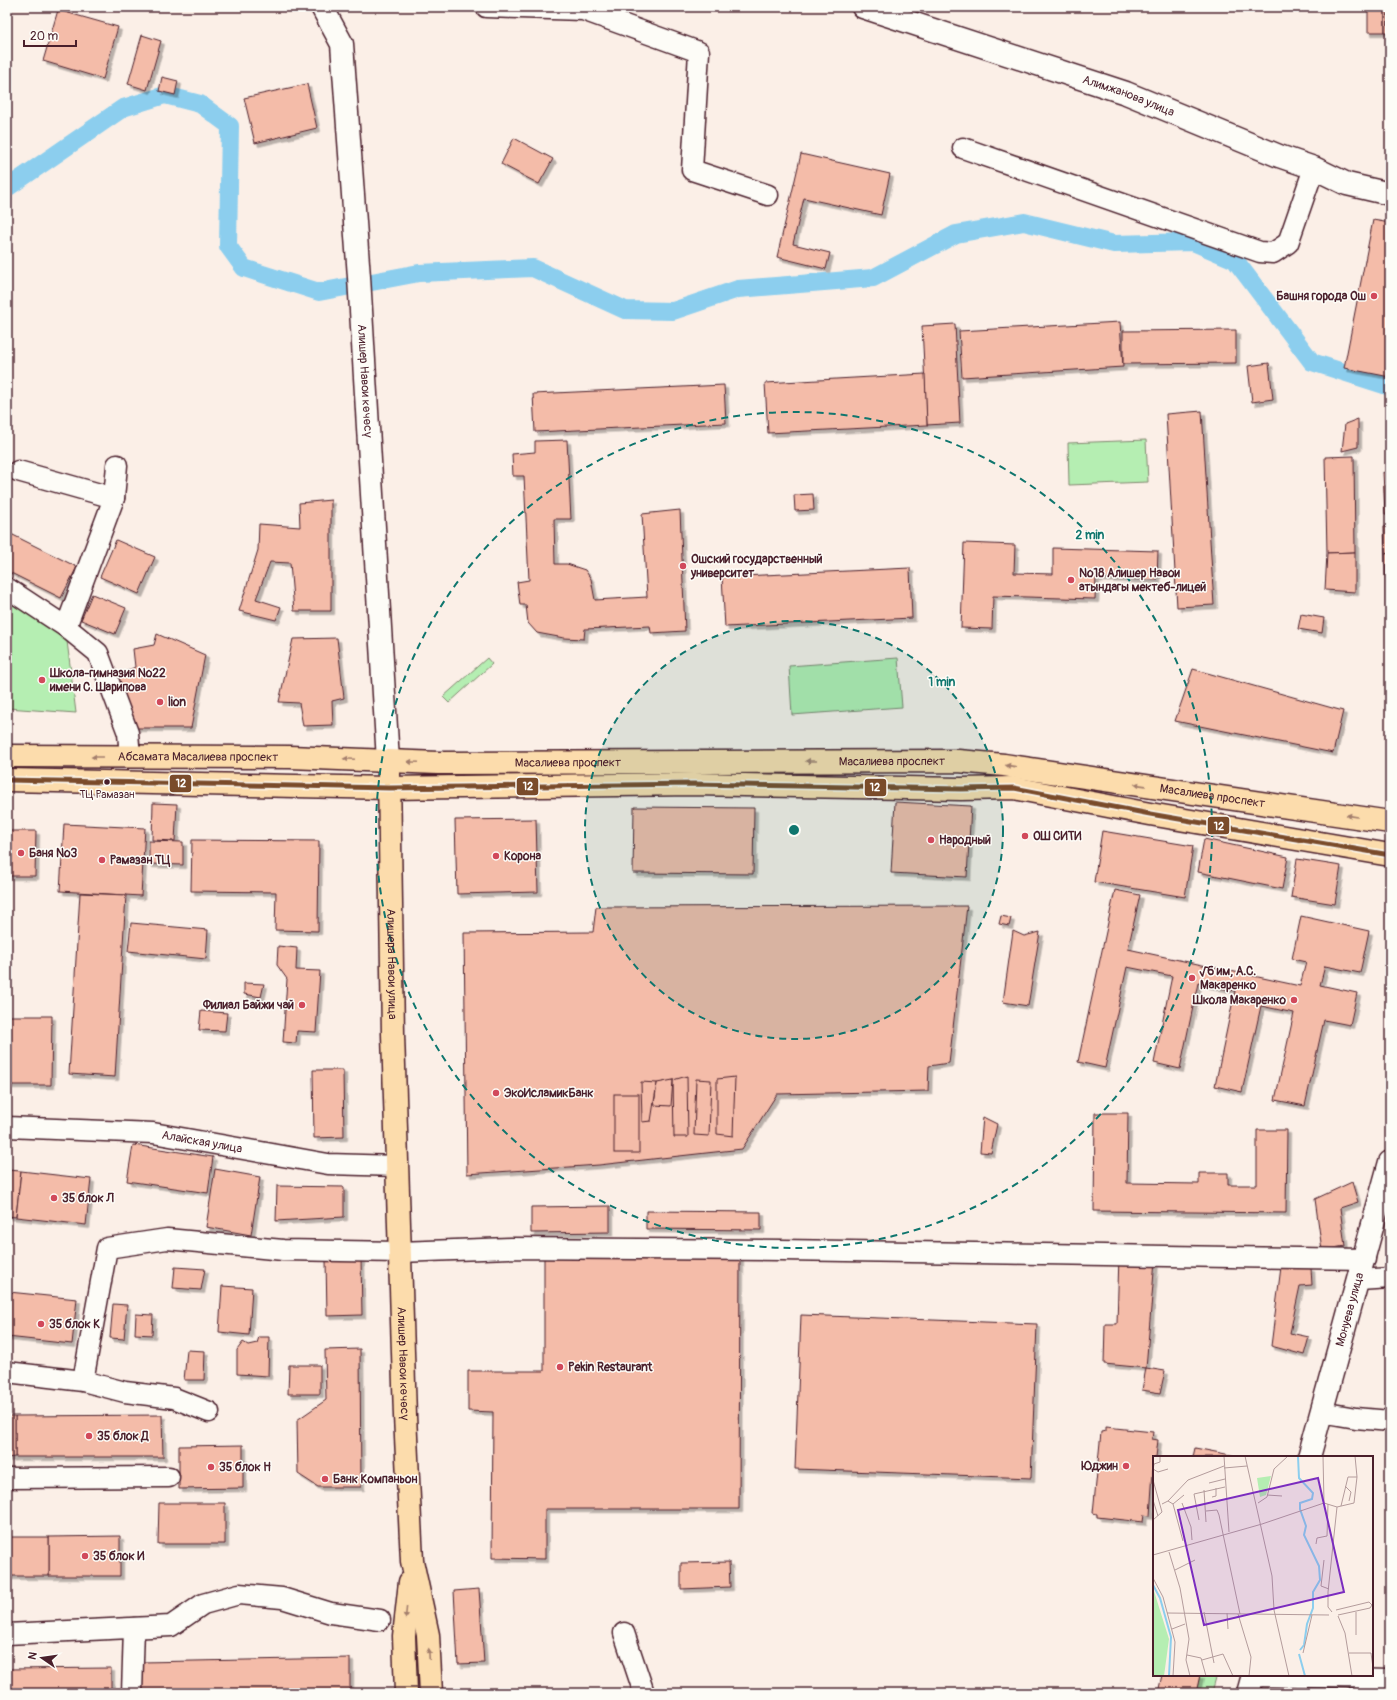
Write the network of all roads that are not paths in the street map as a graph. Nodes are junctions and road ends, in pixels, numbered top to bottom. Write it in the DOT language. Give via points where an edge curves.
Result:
graph roads {
  1 [pos="322,7"];
  2 [pos="486,7"];
  3 [pos="863,7"];
  4 [pos="963,148"];
  5 [pos="1314,168"];
  6 [pos="1390,194"];
  7 [pos="768,195"];
  8 [pos="117,465"];
  9 [pos="18,471"];
  10 [pos="114,498"];
  11 [pos="7,588"];
  12 [pos="66,627"];
  13 [pos="7,756"];
  14 [pos="130,757"];
  15 [pos="388,761"];
  16 [pos="7,780"];
  17 [pos="389,788"];
  18 [pos="1390,822"];
  19 [pos="1390,856"];
  20 [pos="7,1127"];
  21 [pos="1390,1162"];
  22 [pos="397,1166"];
  23 [pos="399,1252"];
  24 [pos="1365,1259"];
  25 [pos="1390,1278"];
  26 [pos="1359,1280"];
  27 [pos="7,1372"];
  28 [pos="83,1382"];
  29 [pos="209,1412"];
  30 [pos="1321,1412"];
  31 [pos="1390,1421"];
  32 [pos="1309,1456"];
  33 [pos="169,1477"];
  34 [pos="7,1478"];
  35 [pos="412,1560"];
  36 [pos="380,1620"];
  37 [pos="134,1628"];
  38 [pos="624,1633"];
  39 [pos="7,1634"];
  40 [pos="1253,1676"];
  41 [pos="1287,1676"];
  42 [pos="1390,1679"];
  43 [pos="132,1693"];
  44 [pos="406,1693"];
  45 [pos="431,1693"];
  46 [pos="644,1693"];
  47 [pos="1248,1693"];
  1 -- 15 [label="street, Алишер Навои көчөсү" via="342,44"];
  2 -- 7 [label="street" via="583,10 699,52 692,170"];
  3 -- 5 [label="street, Алимжанова улица" via="1126,93"];
  4 -- 5 [label="street" via="1260,252 1273,253 1288,243"];
  5 -- 6 [label="street, Алимжанова улица" via="1347,184"];
  8 -- 10 [label="street"];
  9 -- 10 [label="street"];
  10 -- 12 [label="street"];
  11 -- 12 [label="street"];
  12 -- 14 [label="street" via="98,653 128,732"];
  14 -- 13 [label="main road, Абсамата Масалиева проспект, one-way"];
  15 -- 14 [label="main road, Абсамата Масалиева проспект, one-way" via="290,757"];
  15 -- 17 [label="main road, Алишера Навои улица"];
  18 -- 15 [label="main road, Масалиева проспект, one-way" via="1020,767 958,761"];
  16 -- 17 [label="main road, Масалиева проспект"];
  17 -- 19 [label="main road, Масалиева проспект" via="694,784 1014,788"];
  17 -- 22 [label="main road, Алишера Навои улица"];
  20 -- 22 [label="street, Алайская улица" via="153,1133 328,1164"];
  21 -- 24 [label="street, Монуева улица"];
  22 -- 23 [label="main road, Алишер Навои көчөсү"];
  23 -- 24 [label="street" via="510,1248"];
  23 -- 28 [label="street" via="284,1250 167,1239 107,1248"];
  23 -- 35 [label="main road, Алишер Навои көчөсү"];
  24 -- 26 [label="street, Монуева улица"];
  25 -- 26 [label="street"];
  26 -- 30 [label="street, Монуева улица"];
  27 -- 28 [label="street"];
  28 -- 29 [label="street" via="125,1392 174,1398"];
  30 -- 31 [label="street"];
  30 -- 32 [label="street, Монуева улица"];
  33 -- 34 [label="street"];
  35 -- 44 [label="main road, Алишер Навои көчөсү, one-way" via="404,1636"];
  45 -- 35 [label="main road, Алишер Навои көчөсү, one-way" via="428,1635"];
  36 -- 37 [label="street" via="331,1613 282,1598 239,1594 203,1604 171,1626"];
  37 -- 39 [label="street"];
  37 -- 43 [label="street"];
  38 -- 46 [label="street"];
  40 -- 47 [label="street"];
  41 -- 42 [label="street"];
}
